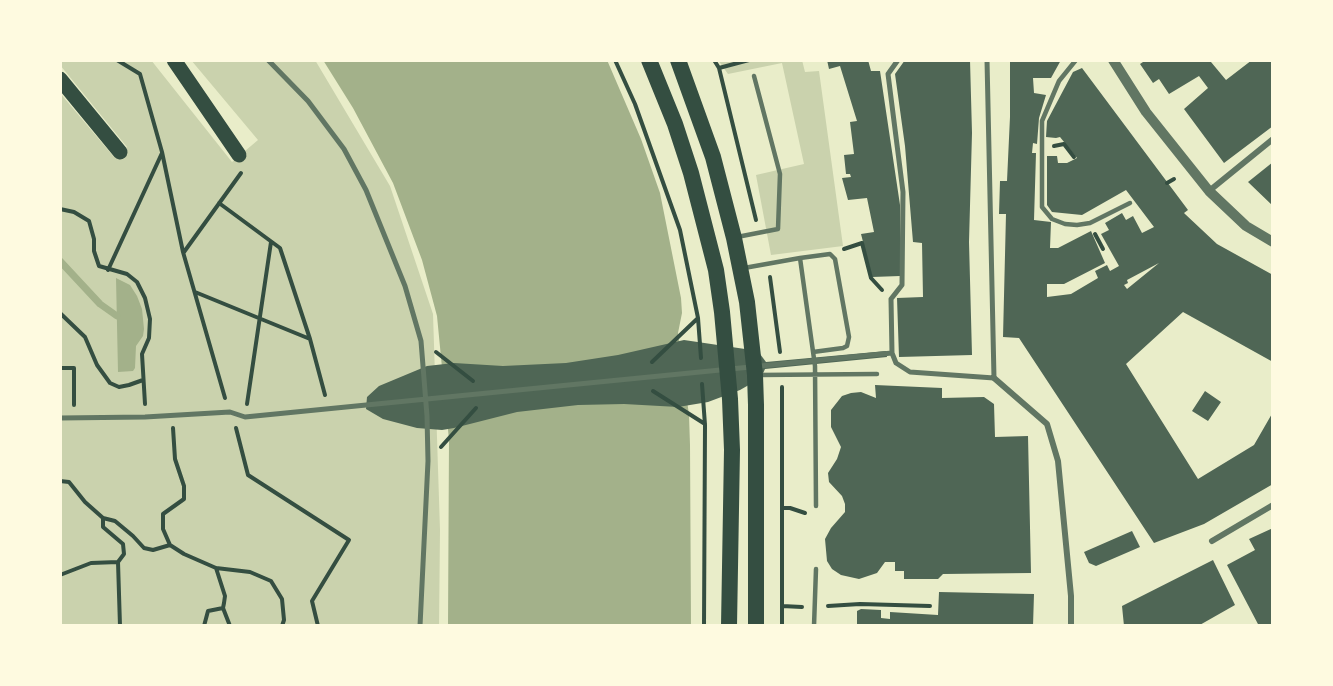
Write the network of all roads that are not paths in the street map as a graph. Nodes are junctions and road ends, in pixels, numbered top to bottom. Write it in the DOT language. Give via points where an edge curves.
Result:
graph roads {
  1 [pos="174,60"];
  2 [pos="268,60"];
  3 [pos="649,60"];
  4 [pos="678,60"];
  5 [pos="898,60"];
  6 [pos="987,60"];
  7 [pos="1076,60"];
  8 [pos="1113,60"];
  9 [pos="754,76"];
  10 [pos="60,79"];
  11 [pos="1273,139"];
  12 [pos="120,152"];
  13 [pos="238,155"];
  14 [pos="1209,191"];
  15 [pos="1130,203"];
  16 [pos="735,238"];
  17 [pos="1273,242"];
  18 [pos="800,258"];
  19 [pos="741,269"];
  20 [pos="813,352"];
  21 [pos="892,353"];
  22 [pos="877,374"];
  23 [pos="755,375"];
  24 [pos="816,375"];
  25 [pos="994,378"];
  26 [pos="60,418"];
  27 [pos="1273,505"];
  28 [pos="816,506"];
  29 [pos="1212,541"];
  30 [pos="816,569"];
  31 [pos="420,626"];
  32 [pos="729,626"];
  33 [pos="756,626"];
  34 [pos="814,626"];
  35 [pos="1071,626"];
  1 -- 13 [label="main road"];
  2 -- 31 [label="street" via="308,101 344,149 366,190 405,286 421,341 428,461"];
  3 -- 32 [label="highway" via="691,173 716,270 722,312 732,450"];
  4 -- 16 [label="highway" via="713,157"];
  5 -- 21 [label="street" via="888,74 903,192 902,285 891,299"];
  6 -- 25 [label="street"];
  7 -- 15 [label="lane" via="1059,81 1042,121 1042,207 1052,219 1077,225 1090,223"];
  8 -- 14 [label="street" via="1146,112"];
  9 -- 16 [label="lane" via="780,174 777,229"];
  10 -- 12 [label="main road"];
  11 -- 14 [label="street"];
  14 -- 17 [label="street" via="1246,226"];
  16 -- 19 [label="highway"];
  18 -- 19 [label="lane"];
  18 -- 20 [label="lane"];
  18 -- 20 [label="lane" via="830,254 835,259 849,337 843,348"];
  19 -- 23 [label="highway"];
  20 -- 24 [label="lane"];
  21 -- 25 [label="street" via="896,363 910,372"];
  21 -- 26 [label="street" via="245,417 230,412"];
  22 -- 24 [label="lane"];
  23 -- 24 [label="lane"];
  23 -- 33 [label="highway"];
  24 -- 28 [label="lane"];
  25 -- 35 [label="street" via="1047,424 1050,433 1058,461"];
  27 -- 29 [label="street"];
  30 -- 34 [label="lane"];
}
